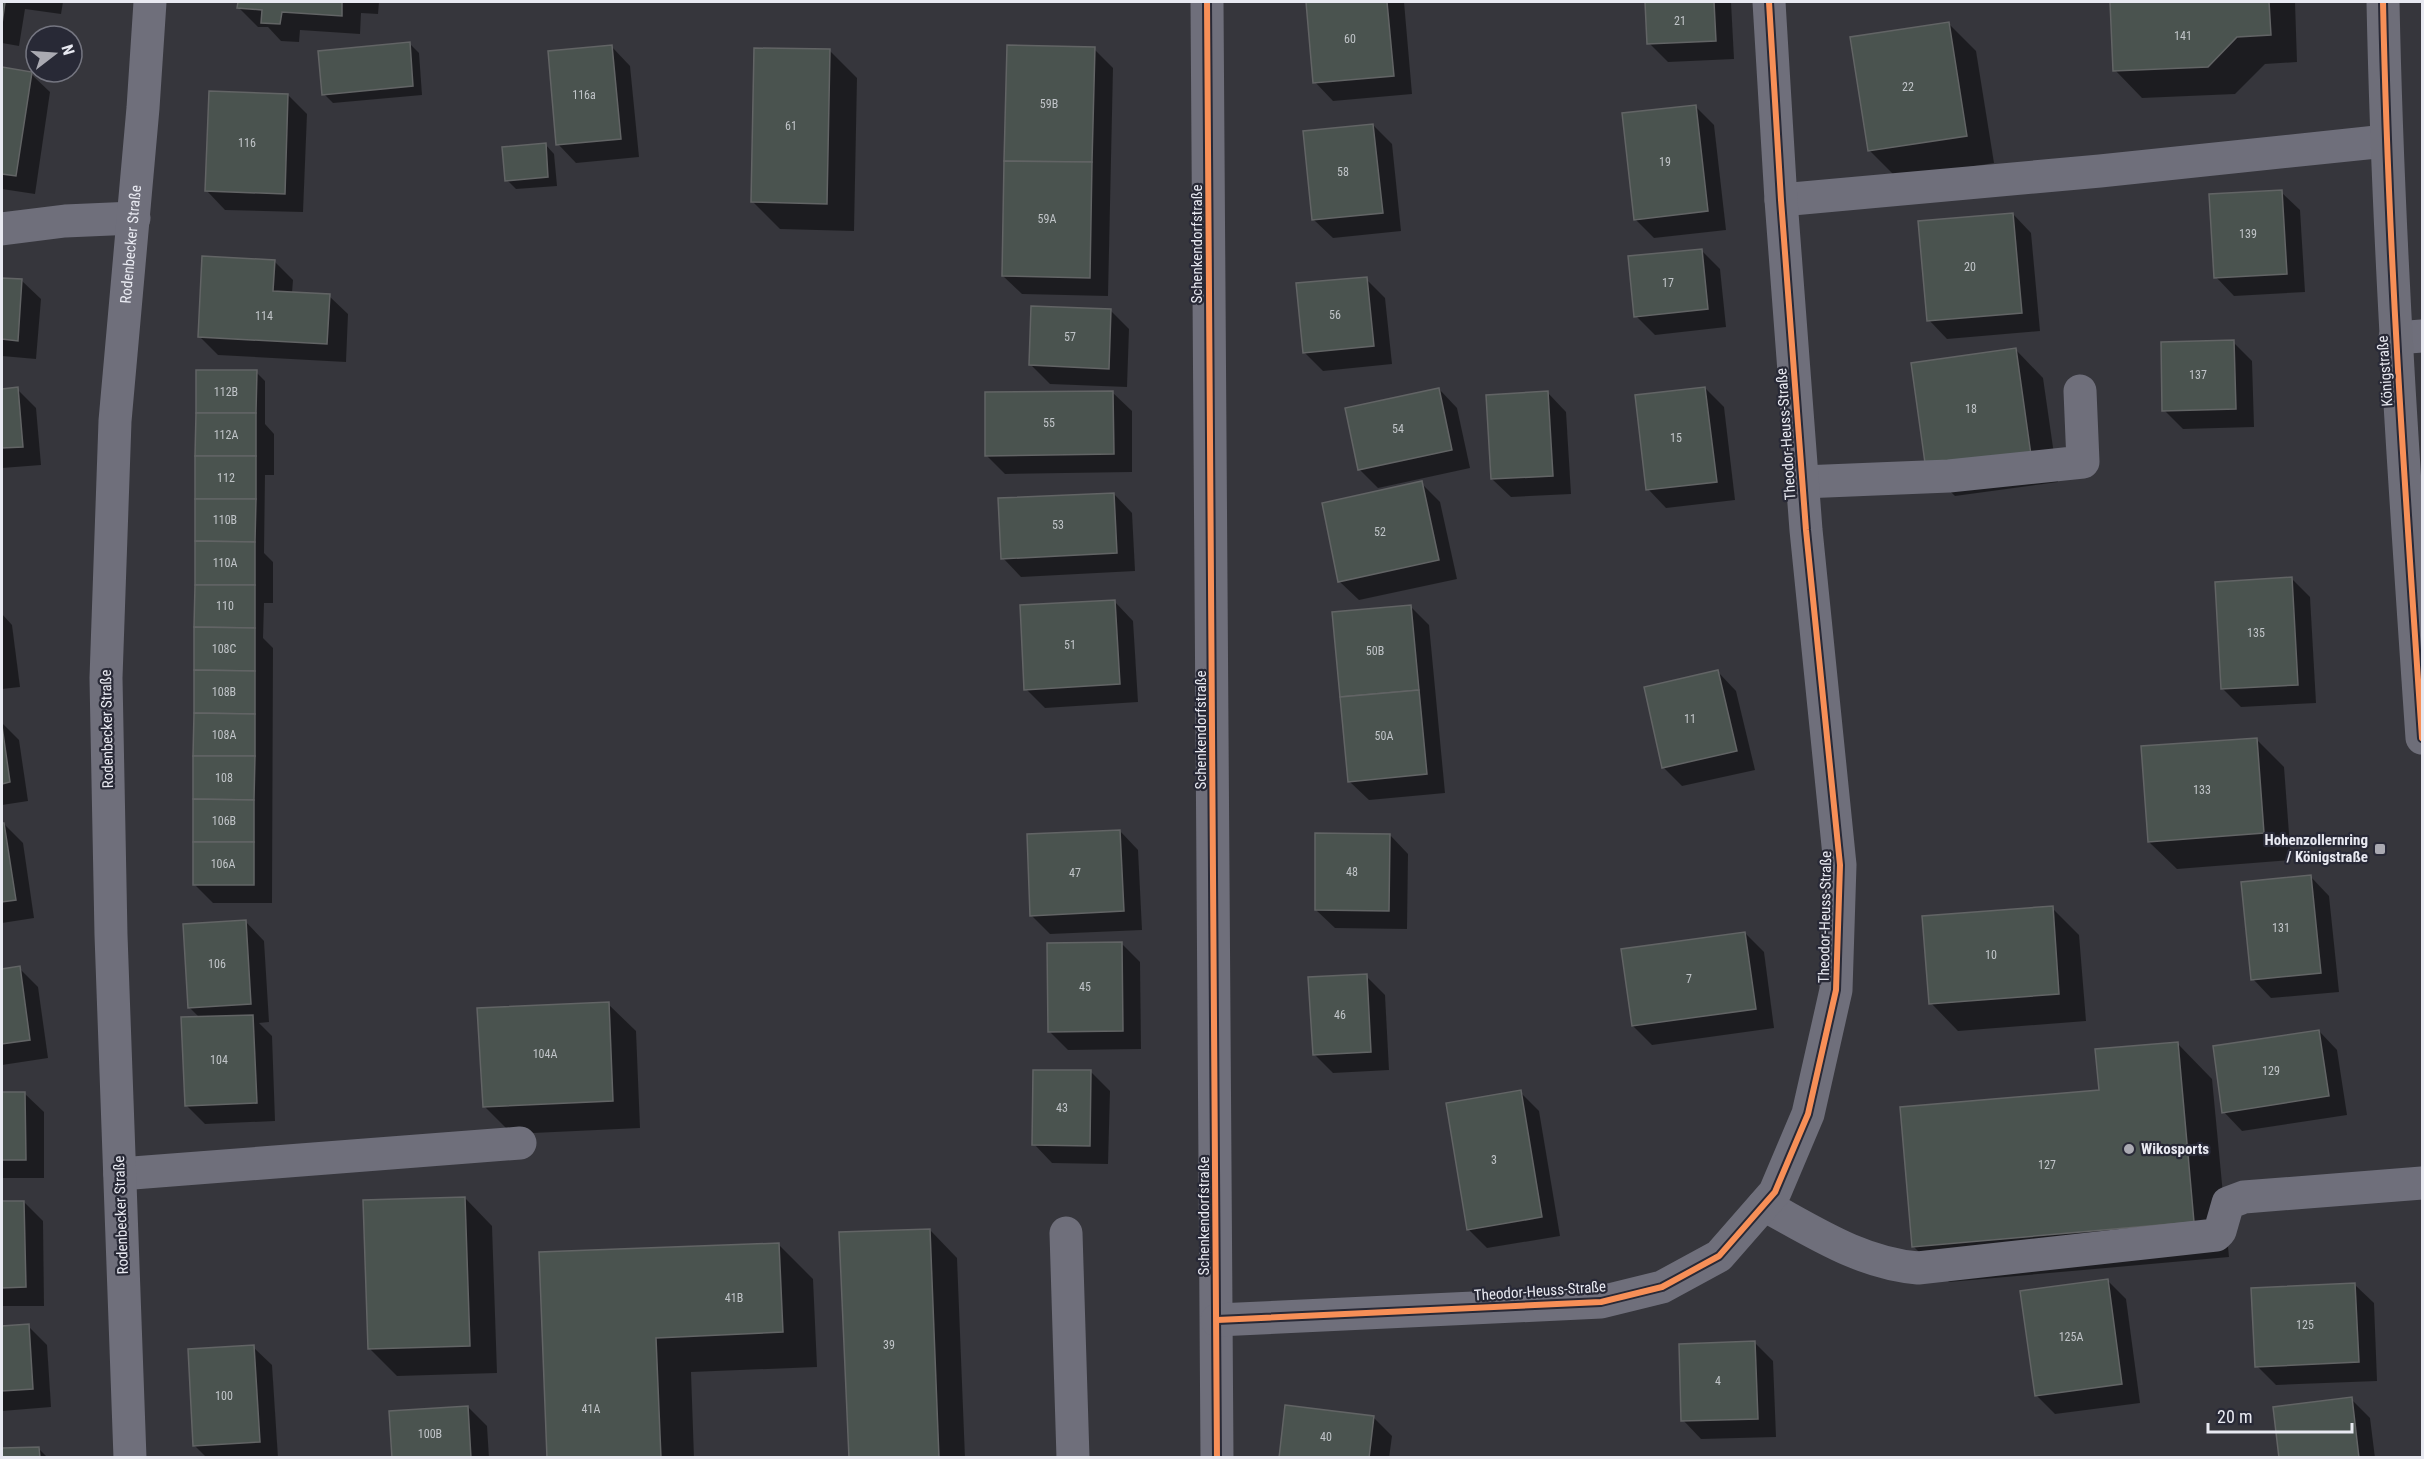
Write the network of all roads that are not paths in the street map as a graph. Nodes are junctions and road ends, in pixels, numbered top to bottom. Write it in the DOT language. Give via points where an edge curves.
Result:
graph roads {
  1 [pos="150,2"];
  2 [pos="1207,2"];
  3 [pos="1768,2"];
  4 [pos="2383,2"];
  5 [pos="2386,141"];
  6 [pos="1781,200"];
  7 [pos="134,218"];
  8 [pos="2,229"];
  9 [pos="2409,337"];
  10 [pos="2080,392"];
  11 [pos="1802,482"];
  12 [pos="2418,614"];
  13 [pos="2420,662"];
  14 [pos="2422,738"];
  15 [pos="519,1143"];
  16 [pos="120,1174"];
  17 [pos="2422,1183"];
  18 [pos="1764,1205"];
  19 [pos="1066,1233"];
  20 [pos="1217,1320"];
  21 [pos="130,1458"];
  22 [pos="1073,1458"];
  23 [pos="1217,1458"];
  1 -- 7 [label="street, Rodenbecker Straße"];
  2 -- 20 [label="street, Schenkendorfstraße"];
  3 -- 6 [label="street, Theodor-Heuss-Straße"];
  4 -- 5 [label="main road, Königstraße"];
  5 -- 6 [label="street"];
  5 -- 9 [label="main road, Königstraße"];
  6 -- 11 [label="street, Theodor-Heuss-Straße"];
  7 -- 8 [label="street"];
  7 -- 16 [label="street, Rodenbecker Straße" via="115,421 106,678"];
  9 -- 12 [label="main road, Königstraße"];
  10 -- 11 [label="street" via="2083,462 1949,476"];
  11 -- 18 [label="street, Theodor-Heuss-Straße" via="1840,865 1836,990 1808,1114 1775,1192"];
  12 -- 13 [label="main road, Königstraße"];
  13 -- 14 [label="main road, Königstraße"];
  15 -- 16 [label="street"];
  16 -- 21 [label="street, Rodenbecker Straße"];
  17 -- 18 [label="street" via="2244,1197 2228,1203 2216,1235 1918,1268 1875,1261"];
  18 -- 20 [label="street, Theodor-Heuss-Straße" via="1719,1256 1662,1287 1601,1302"];
  19 -- 22 [label="street"];
  20 -- 23 [label="street, Schenkendorfstraße"];
}
